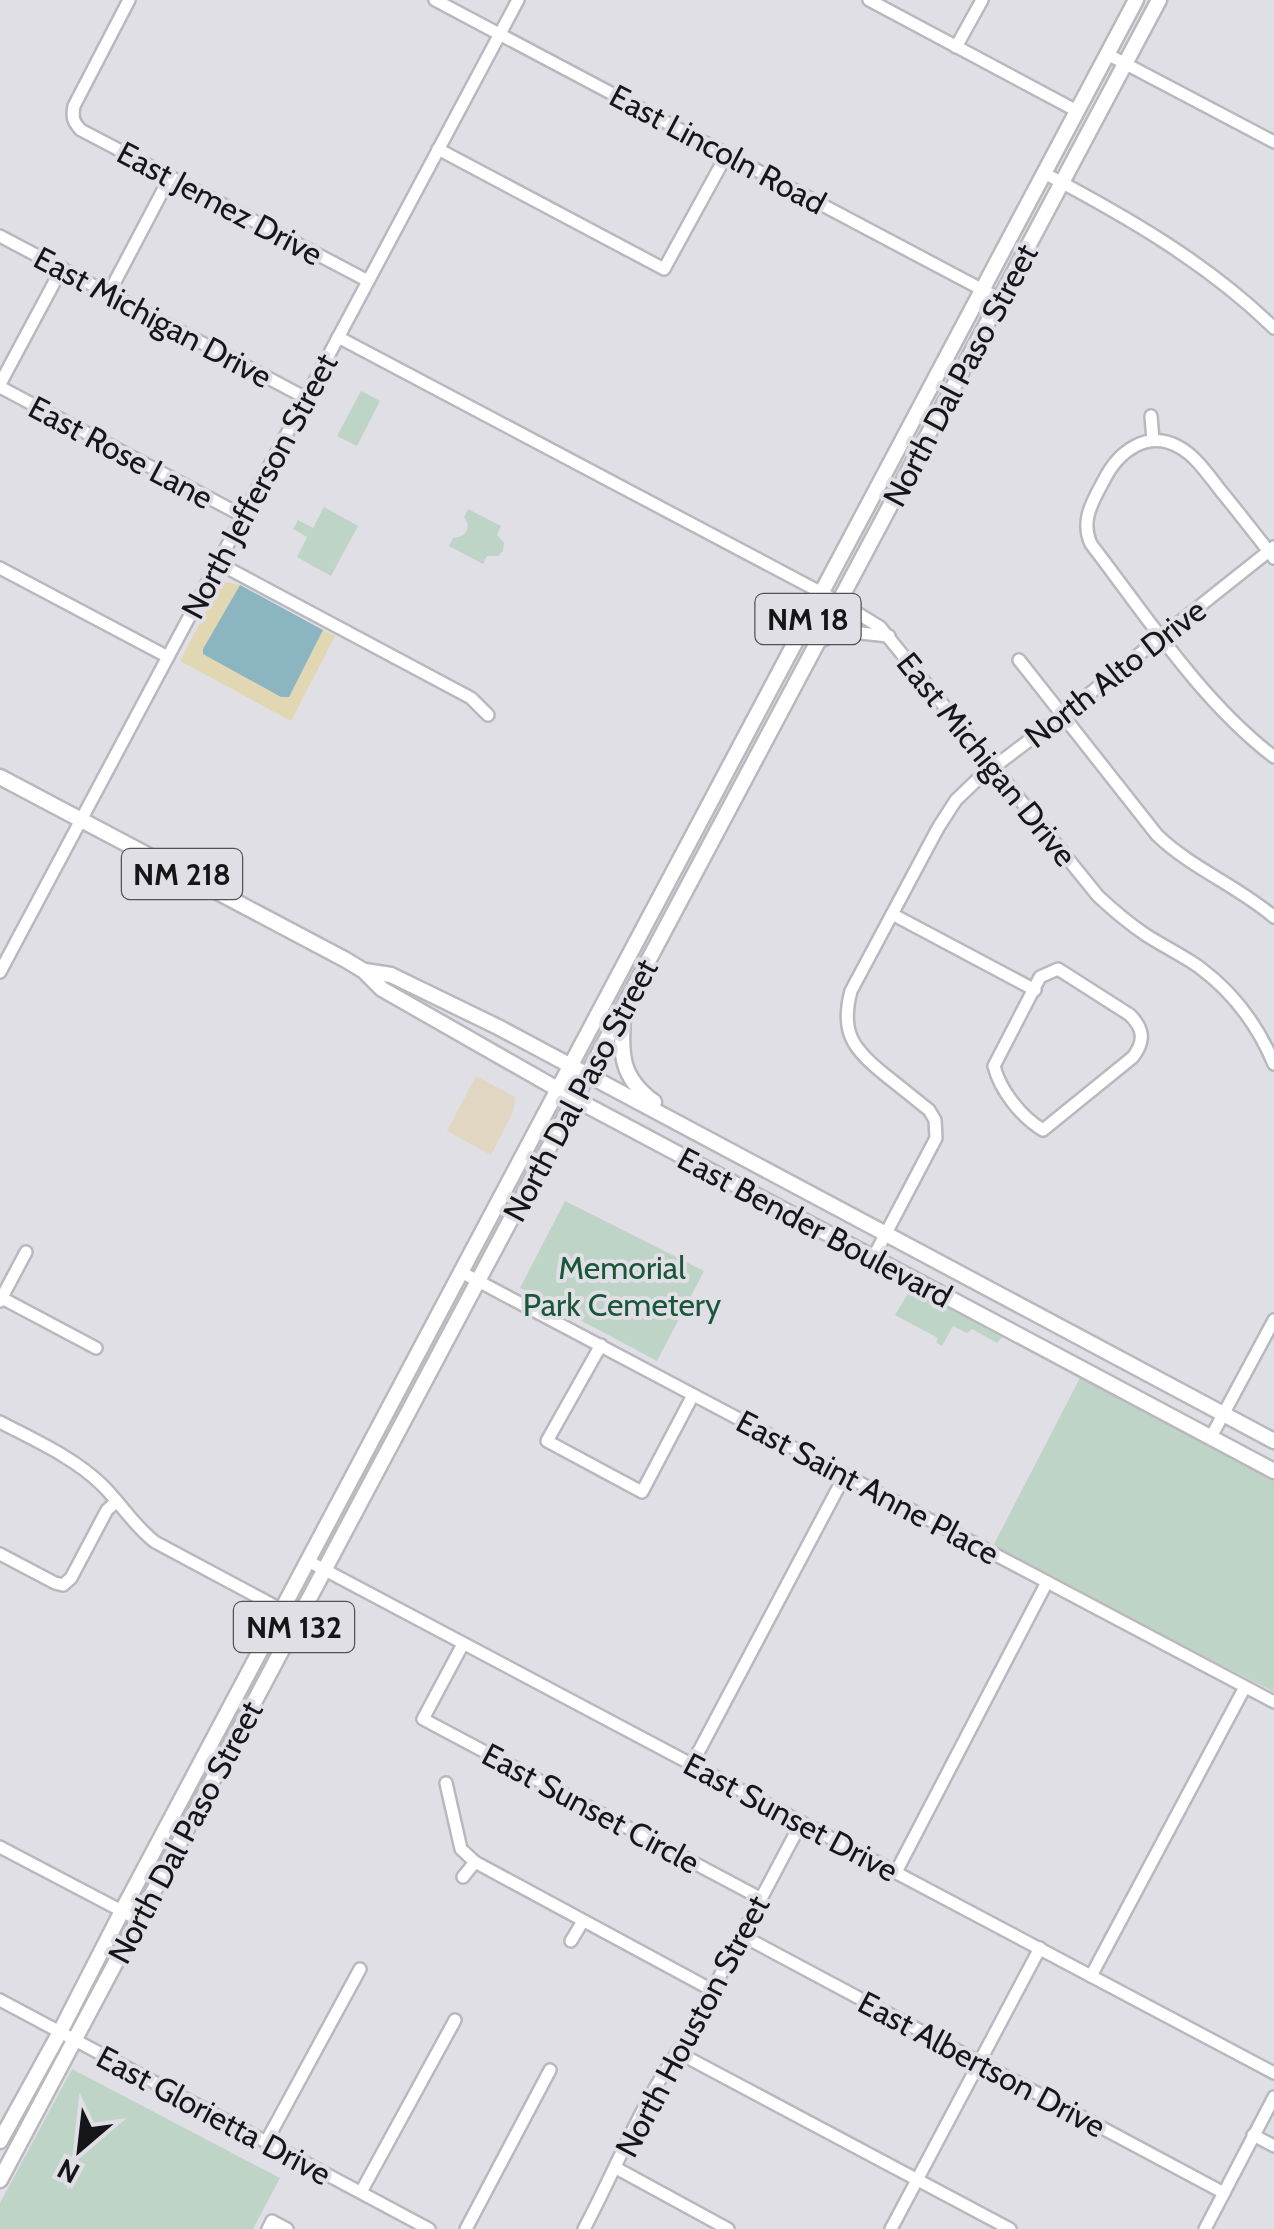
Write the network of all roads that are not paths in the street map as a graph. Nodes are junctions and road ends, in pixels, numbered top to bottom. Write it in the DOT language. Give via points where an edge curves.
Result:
graph roads {
  1 [pos="129,0"];
  2 [pos="435,0"];
  3 [pos="518,0"];
  4 [pos="869,0"];
  5 [pos="982,0"];
  6 [pos="1136,0"];
  7 [pos="1159,0"];
  8 [pos="499,34"];
  9 [pos="956,47"];
  10 [pos="1108,54"];
  11 [pos="1125,63"];
  12 [pos="1077,110"];
  13 [pos="1274,142"];
  14 [pos="438,149"];
  15 [pos="727,154"];
  16 [pos="1044,172"];
  17 [pos="170,177"];
  18 [pos="1062,182"];
  19 [pos="0,236"];
  20 [pos="62,268"];
  21 [pos="368,281"];
  22 [pos="982,289"];
  23 [pos="109,293"];
  24 [pos="1000,299"];
  25 [pos="1274,328"];
  26 [pos="338,337"];
  27 [pos="0,386"];
  28 [pos="306,398"];
  29 [pos="1152,416"];
  30 [pos="1152,440"];
  31 [pos="243,516"];
  32 [pos="1272,552"];
  33 [pos="218,563"];
  34 [pos="0,568"];
  35 [pos="821,593"];
  36 [pos="839,602"];
  37 [pos="889,636"];
  38 [pos="1162,637"];
  39 [pos="818,643"];
  40 [pos="168,656"];
  41 [pos="1019,660"];
  42 [pos="1064,714"];
  43 [pos="488,715"];
  44 [pos="1274,757"];
  45 [pos="993,768"];
  46 [pos="0,777"];
  47 [pos="82,820"];
  48 [pos="892,914"];
  49 [pos="1274,917"];
  50 [pos="364,971"];
  51 [pos="0,972"];
  52 [pos="1034,990"];
  53 [pos="623,1008"];
  54 [pos="1269,1040"];
  55 [pos="1274,1064"];
  56 [pos="571,1066"];
  57 [pos="588,1074"];
  58 [pos="558,1090"];
  59 [pos="575,1099"];
  60 [pos="664,1114"];
  61 [pos="730,1149"];
  62 [pos="711,1171"];
  63 [pos="886,1233"];
  64 [pos="26,1252"];
  65 [pos="873,1258"];
  66 [pos="461,1272"];
  67 [pos="478,1282"];
  68 [pos="1,1299"];
  69 [pos="1274,1320"];
  70 [pos="601,1345"];
  71 [pos="96,1348"];
  72 [pos="693,1395"];
  73 [pos="1224,1414"];
  74 [pos="0,1422"];
  75 [pos="1210,1437"];
  76 [pos="1274,1441"];
  77 [pos="1274,1471"];
  78 [pos="845,1475"];
  79 [pos="116,1502"];
  80 [pos="0,1554"];
  81 [pos="308,1561"];
  82 [pos="325,1570"];
  83 [pos="1047,1582"];
  84 [pos="282,1610"];
  85 [pos="298,1619"];
  86 [pos="463,1644"];
  87 [pos="1245,1687"];
  88 [pos="1274,1702"];
  89 [pos="691,1766"];
  90 [pos="446,1783"];
  91 [pos="801,1822"];
  92 [pos="0,1847"];
  93 [pos="475,1862"];
  94 [pos="896,1872"];
  95 [pos="464,1877"];
  96 [pos="760,1898"];
  97 [pos="122,1911"];
  98 [pos="138,1920"];
  99 [pos="583,1921"];
  100 [pos="740,1935"];
  101 [pos="571,1941"];
  102 [pos="1040,1948"];
  103 [pos="360,1968"];
  104 [pos="1091,1976"];
  105 [pos="712,1990"];
  106 [pos="0,2000"];
  107 [pos="455,2020"];
  108 [pos="60,2032"];
  109 [pos="74,2040"];
  110 [pos="677,2052"];
  111 [pos="980,2063"];
  112 [pos="550,2070"];
  113 [pos="1274,2073"];
  114 [pos="1274,2097"];
  115 [pos="1253,2134"];
  116 [pos="0,2141"];
  117 [pos="266,2142"];
  118 [pos="1274,2146"];
  119 [pos="616,2168"];
  120 [pos="0,2180"];
  121 [pos="918,2180"];
  122 [pos="361,2192"];
  123 [pos="1224,2192"];
  124 [pos="270,2225"];
  125 [pos="287,2229"];
  126 [pos="429,2229"];
  127 [pos="466,2229"];
  128 [pos="584,2229"];
  129 [pos="728,2229"];
  130 [pos="891,2229"];
  131 [pos="1010,2229"];
  132 [pos="1205,2229"];
  1 -- 17 [label="street, East Jemez Drive" via="72,115 81,130"];
  2 -- 8 [label="street, East Lincoln Road"];
  3 -- 8 [label="street, North Jefferson Street"];
  4 -- 9 [label="street"];
  5 -- 9 [label="street"];
  6 -- 10 [label="main road, North Dal Paso Street / NM 18"];
  7 -- 11 [label="main road, North Dal Paso Street / NM 18"];
  8 -- 14 [label="street, North Jefferson Street"];
  8 -- 15 [label="street, East Lincoln Road"];
  9 -- 12 [label="street"];
  10 -- 11 [label="street"];
  10 -- 12 [label="main road, North Dal Paso Street / NM 18"];
  11 -- 13 [label="street"];
  11 -- 18 [label="main road, North Dal Paso Street / NM 18"];
  12 -- 16 [label="main road, North Dal Paso Street / NM 18"];
  14 -- 15 [label="street" via="664,269"];
  14 -- 21 [label="street, North Jefferson Street"];
  15 -- 22 [label="street, East Lincoln Road"];
  16 -- 18 [label="street"];
  16 -- 22 [label="main road, North Dal Paso Street / NM 18"];
  17 -- 21 [label="street, East Jemez Drive"];
  17 -- 23 [label="street"];
  18 -- 24 [label="main road, North Dal Paso Street / NM 18"];
  18 -- 25 [label="street" via="1188,255"];
  19 -- 20 [label="street, East Michigan Drive"];
  20 -- 23 [label="street, East Michigan Drive"];
  20 -- 27 [label="street"];
  21 -- 26 [label="street, North Jefferson Street"];
  22 -- 24 [label="street, East Lincoln Road"];
  22 -- 35 [label="main road, North Dal Paso Street / NM 18"];
  23 -- 28 [label="street, East Michigan Drive"];
  24 -- 36 [label="main road, North Dal Paso Street / NM 18"];
  26 -- 28 [label="street, North Jefferson Street"];
  26 -- 35 [label="street, East Michigan Drive"];
  27 -- 31 [label="street, East Rose Lane"];
  28 -- 31 [label="street, North Jefferson Street"];
  29 -- 30 [label="street"];
  30 -- 32 [label="street" via="1188,453"];
  30 -- 38 [label="street" via="1124,452 1108,472 1087,516 1087,534"];
  31 -- 33 [label="street, North Jefferson Street"];
  32 -- 38 [label="street, North Alto Drive"];
  33 -- 40 [label="street, North Jefferson Street"];
  33 -- 43 [label="street" via="471,698"];
  34 -- 40 [label="street"];
  35 -- 36 [label="street, East Michigan Drive"];
  35 -- 56 [label="main road, North Dal Paso Street / NM 18"];
  36 -- 37 [label="street, East Michigan Drive"];
  36 -- 39 [label="main road, North Dal Paso Street / NM 18"];
  37 -- 39 [label="street" via="842,631"];
  37 -- 45 [label="street, East Michigan Drive"];
  38 -- 42 [label="street, North Alto Drive"];
  38 -- 44 [label="street" via="1222,710"];
  39 -- 53 [label="main road, North Dal Paso Street / NM 18"];
  40 -- 47 [label="street, North Jefferson Street"];
  41 -- 42 [label="street"];
  42 -- 45 [label="street, North Alto Drive"];
  42 -- 49 [label="street" via="1167,844"];
  45 -- 48 [label="street, North Alto Drive" via="956,800"];
  45 -- 54 [label="street, East Michigan Drive" via="1098,896 1200,968"];
  46 -- 47 [label="main road, East Bender Boulevard / NM 218"];
  47 -- 50 [label="main road, East Bender Boulevard / NM 218"];
  47 -- 51 [label="street, North Jefferson Street"];
  48 -- 52 [label="street"];
  48 -- 63 [label="street, North Alto Drive" via="851,991 846,1019 867,1061 929,1110 936,1138"];
  50 -- 56 [label="main road, East Bender Boulevard / NM 218" via="390,974"];
  50 -- 58 [label="main road, East Bender Boulevard" via="382,989"];
  52 -- 52 [label="street" via="1040,977 1058,969 1130,1015 1143,1038 1133,1057 1042,1130 1008,1094 994,1066"];
  53 -- 57 [label="main road, North Dal Paso Street / NM 18"];
  53 -- 60 [label="main road" via="625,1068"];
  54 -- 55 [label="street, East Michigan Drive"];
  56 -- 57 [label="main road, East Bender Boulevard / NM 218"];
  56 -- 58 [label="main road, North Dal Paso Street / NM 132"];
  57 -- 59 [label="main road, North Dal Paso Street / NM 132"];
  57 -- 60 [label="main road, East Bender Boulevard"];
  58 -- 59 [label="main road, East Bender Boulevard"];
  58 -- 66 [label="main road, North Dal Paso Street / NM 132"];
  59 -- 62 [label="main road, East Bender Boulevard"];
  59 -- 67 [label="main road, North Dal Paso Street / NM 132"];
  60 -- 61 [label="main road, East Bender Boulevard"];
  61 -- 62 [label="main road"];
  61 -- 63 [label="main road, East Bender Boulevard"];
  62 -- 65 [label="main road, East Bender Boulevard"];
  63 -- 65 [label="street, North Alto Drive"];
  63 -- 73 [label="main road, East Bender Boulevard"];
  64 -- 68 [label="street"];
  65 -- 75 [label="main road, East Bender Boulevard"];
  66 -- 67 [label="street, East Saint Anne Place"];
  66 -- 81 [label="main road, North Dal Paso Street / NM 132"];
  67 -- 70 [label="street, East Saint Anne Place"];
  67 -- 82 [label="main road, North Dal Paso Street / NM 132"];
  68 -- 71 [label="street"];
  69 -- 73 [label="street"];
  70 -- 72 [label="street, East Saint Anne Place"];
  70 -- 72 [label="street" via="547,1441 642,1492"];
  72 -- 78 [label="street, East Saint Anne Place"];
  73 -- 75 [label="street"];
  73 -- 76 [label="main road, East Bender Boulevard"];
  74 -- 79 [label="street" via="73,1463"];
  75 -- 77 [label="main road, East Bender Boulevard"];
  78 -- 83 [label="street, East Saint Anne Place"];
  78 -- 89 [label="street"];
  79 -- 80 [label="street" via="64,1585"];
  79 -- 84 [label="street" via="154,1542"];
  81 -- 82 [label="street, East Sunset Drive"];
  81 -- 84 [label="main road, North Dal Paso Street / NM 132"];
  82 -- 85 [label="main road, North Dal Paso Street / NM 132"];
  82 -- 86 [label="street, East Sunset Drive"];
  83 -- 87 [label="street, East Saint Anne Place"];
  83 -- 94 [label="street"];
  84 -- 85 [label="street"];
  84 -- 97 [label="main road, North Dal Paso Street / NM 132"];
  85 -- 98 [label="main road, North Dal Paso Street / NM 132"];
  86 -- 89 [label="street, East Sunset Drive"];
  86 -- 96 [label="street, East Sunset Circle" via="422,1719"];
  87 -- 88 [label="street, East Saint Anne Place"];
  87 -- 104 [label="street"];
  89 -- 91 [label="street, East Sunset Drive"];
  90 -- 93 [label="street" via="462,1849"];
  91 -- 94 [label="street, East Sunset Drive"];
  91 -- 96 [label="street, North Houston Street"];
  92 -- 97 [label="street"];
  93 -- 95 [label="street"];
  93 -- 99 [label="street"];
  94 -- 102 [label="street, East Sunset Drive"];
  96 -- 100 [label="street, North Houston Street"];
  97 -- 98 [label="street"];
  97 -- 108 [label="main road, North Dal Paso Street / NM 132"];
  98 -- 109 [label="main road, North Dal Paso Street / NM 132"];
  99 -- 101 [label="street"];
  99 -- 105 [label="street"];
  100 -- 105 [label="street, North Houston Street"];
  100 -- 111 [label="street, East Albertson Drive"];
  102 -- 104 [label="street, East Sunset Drive"];
  102 -- 111 [label="street"];
  103 -- 117 [label="street"];
  104 -- 113 [label="street, East Sunset Drive"];
  105 -- 110 [label="street, North Houston Street"];
  106 -- 108 [label="street, East Glorietta Drive"];
  107 -- 122 [label="street"];
  108 -- 109 [label="street, East Glorietta Drive"];
  108 -- 116 [label="main road, North Dal Paso Street / NM 132"];
  109 -- 117 [label="street, East Glorietta Drive"];
  109 -- 120 [label="main road, North Dal Paso Street / NM 132"];
  110 -- 119 [label="street, North Houston Street"];
  110 -- 121 [label="street"];
  111 -- 121 [label="street"];
  111 -- 123 [label="street, East Albertson Drive"];
  112 -- 127 [label="street"];
  114 -- 115 [label="street"];
  115 -- 118 [label="street"];
  115 -- 123 [label="street"];
  117 -- 122 [label="street, East Glorietta Drive"];
  119 -- 128 [label="street, North Houston Street"];
  119 -- 129 [label="street"];
  121 -- 130 [label="street"];
  121 -- 131 [label="street"];
  122 -- 126 [label="street, East Glorietta Drive"];
  123 -- 132 [label="street"];
  124 -- 125 [label="street"];
}
